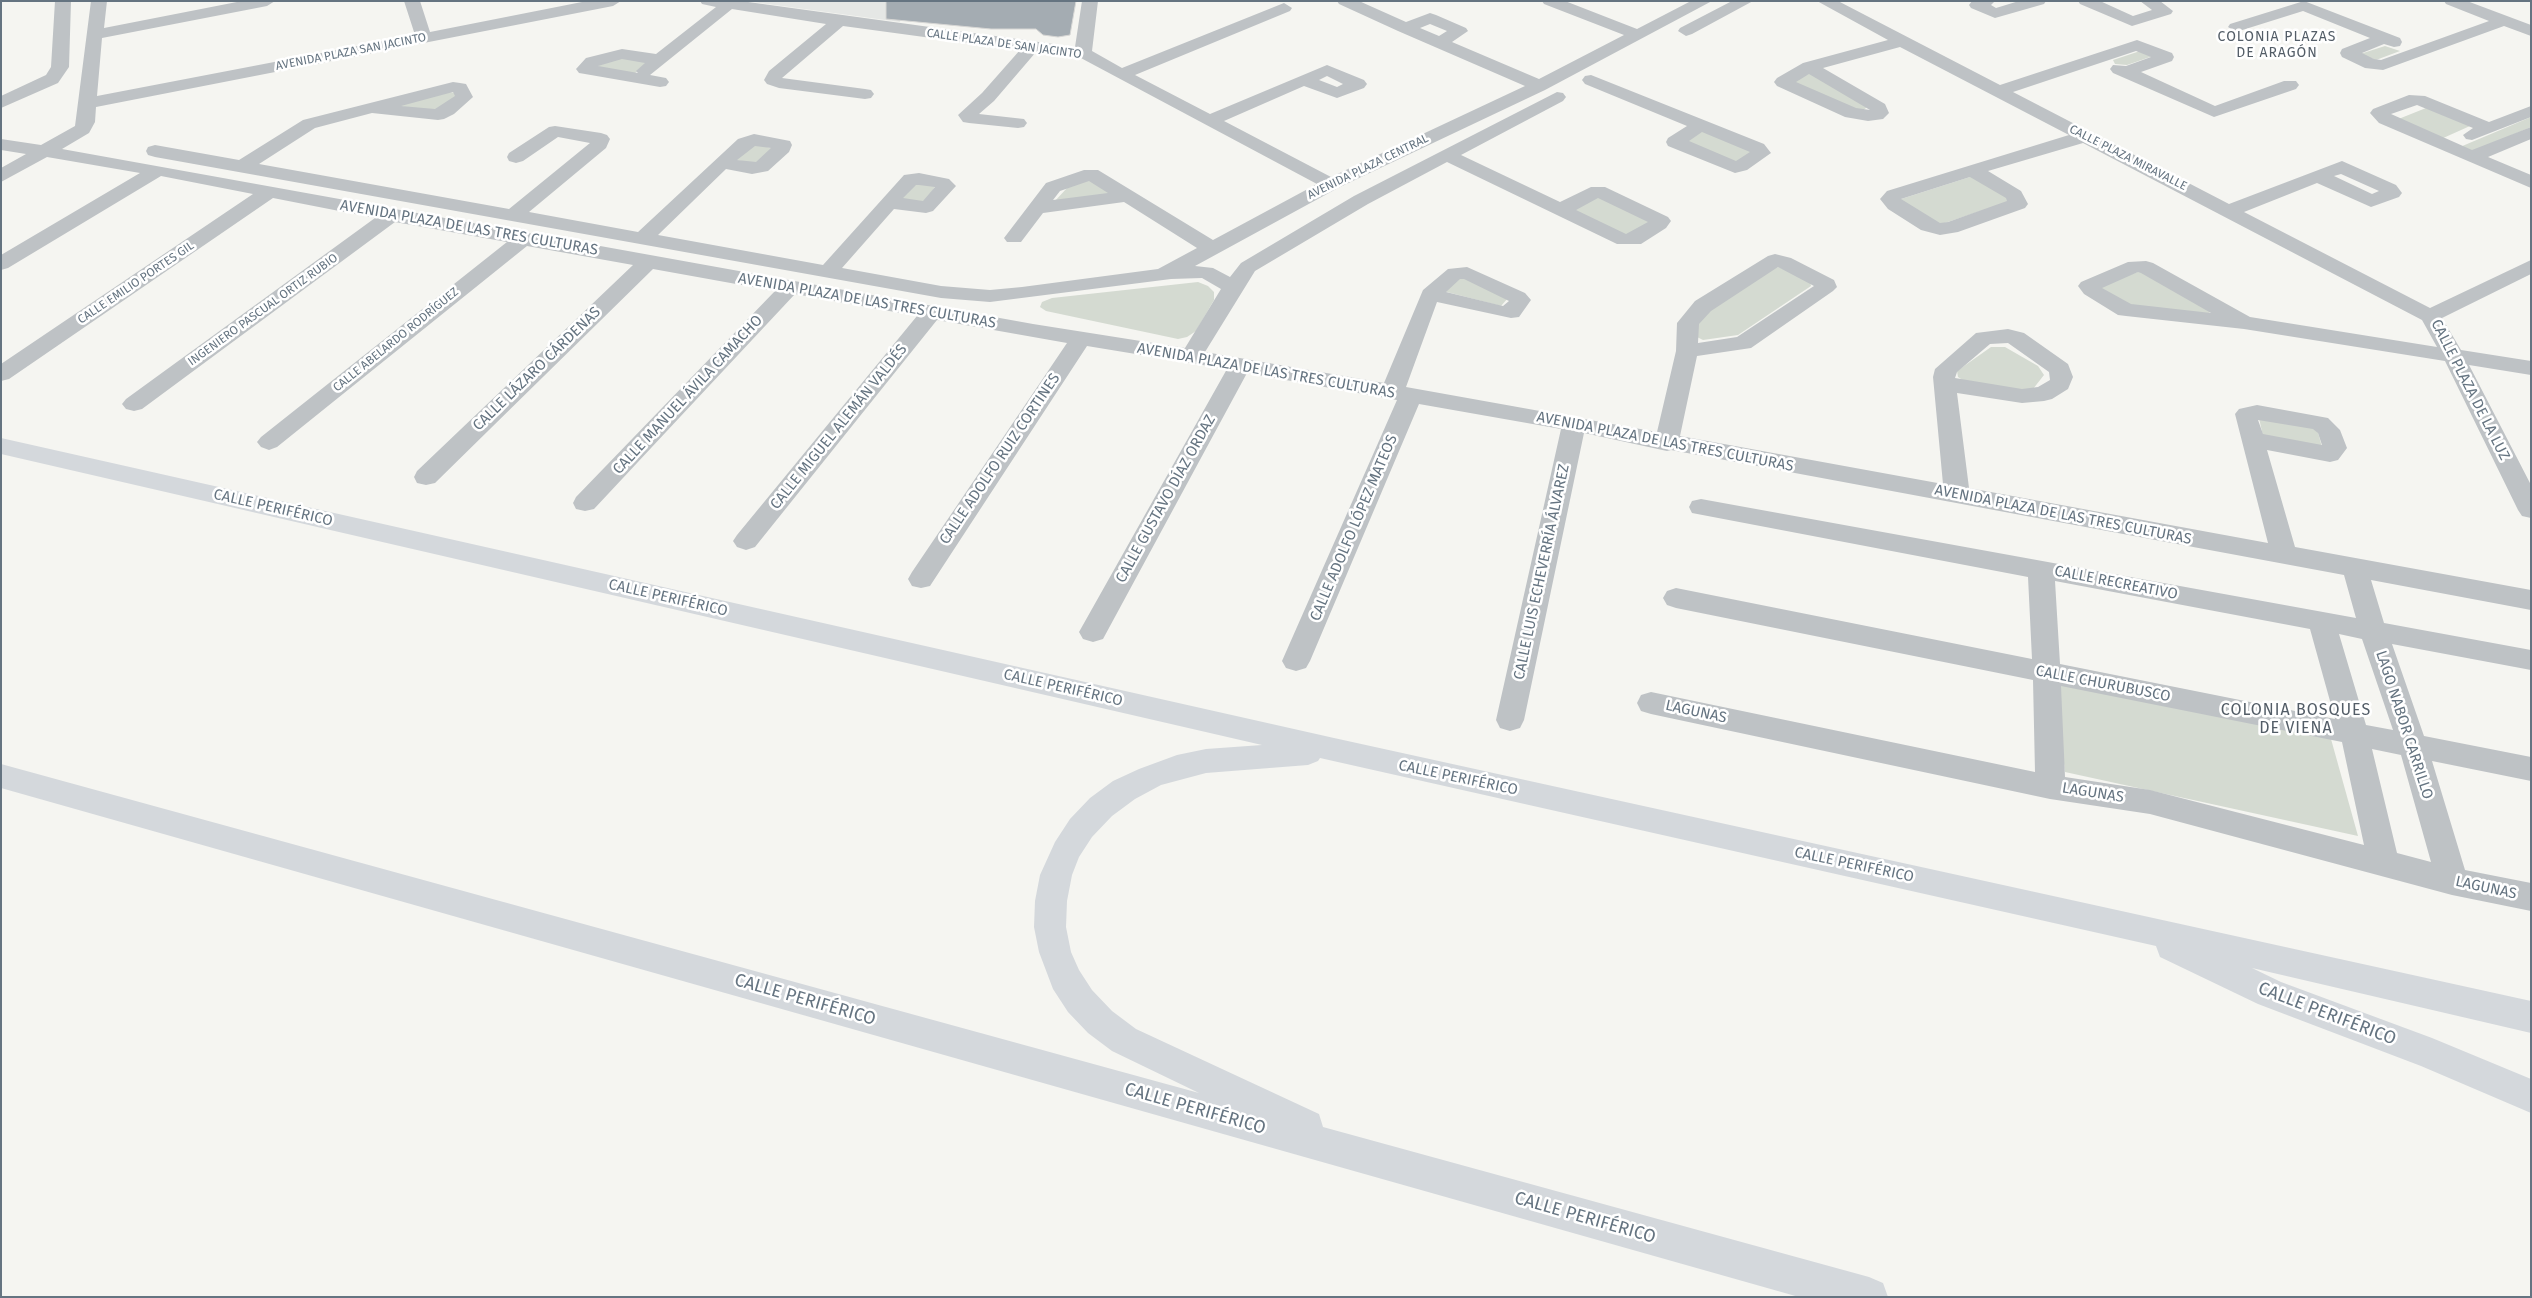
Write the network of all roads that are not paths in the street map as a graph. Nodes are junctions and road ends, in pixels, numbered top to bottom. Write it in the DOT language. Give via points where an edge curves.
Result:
graph roads {
  1 [pos="62,1"];
  2 [pos="99,1"];
  3 [pos="412,1"];
  4 [pos="613,1"];
  5 [pos="708,1"];
  6 [pos="1090,1"];
  7 [pos="1345,1"];
  8 [pos="1550,1"];
  9 [pos="1704,1"];
  10 [pos="1745,1"];
  11 [pos="1825,1"];
  12 [pos="1987,1"];
  13 [pos="2038,1"];
  14 [pos="2086,1"];
  15 [pos="2148,1"];
  16 [pos="2452,1"];
  17 [pos="728,5"];
  18 [pos="276,7"];
  19 [pos="1284,8"];
  20 [pos="839,21"];
  21 [pos="2503,21"];
  22 [pos="2236,27"];
  23 [pos="1404,28"];
  24 [pos="2531,31"];
  25 [pos="95,35"];
  26 [pos="1638,35"];
  27 [pos="424,38"];
  28 [pos="2384,38"];
  29 [pos="1669,39"];
  30 [pos="1903,41"];
  31 [pos="1438,43"];
  32 [pos="1031,47"];
  33 [pos="2418,52"];
  34 [pos="1083,53"];
  35 [pos="1635,57"];
  36 [pos="2097,59"];
  37 [pos="660,60"];
  38 [pos="1809,67"];
  39 [pos="2126,72"];
  40 [pos="1120,75"];
  41 [pos="89,78"];
  42 [pos="636,78"];
  43 [pos="52,79"];
  44 [pos="1304,80"];
  45 [pos="1591,80"];
  46 [pos="660,82"];
  47 [pos="1539,86"];
  48 [pos="2290,86"];
  49 [pos="1999,91"];
  50 [pos="865,94"];
  51 [pos="988,97"];
  52 [pos="1,103"];
  53 [pos="88,103"];
  54 [pos="372,108"];
  55 [pos="2531,111"];
  56 [pos="1209,121"];
  57 [pos="1701,125"];
  58 [pos="2488,128"];
  59 [pos="1,132"];
  60 [pos="2531,132"];
  61 [pos="2085,136"];
  62 [pos="72,138"];
  63 [pos="100,142"];
  64 [pos="1,144"];
  65 [pos="2448,146"];
  66 [pos="139,148"];
  67 [pos="47,151"];
  68 [pos="1446,154"];
  69 [pos="2473,156"];
  70 [pos="516,157"];
  71 [pos="722,163"];
  72 [pos="245,165"];
  73 [pos="158,170"];
  74 [pos="1972,170"];
  75 [pos="1,176"];
  76 [pos="2318,176"];
  77 [pos="2531,182"];
  78 [pos="1331,184"];
  79 [pos="271,192"];
  80 [pos="1129,196"];
  81 [pos="889,202"];
  82 [pos="1037,208"];
  83 [pos="1560,210"];
  84 [pos="2230,211"];
  85 [pos="391,215"];
  86 [pos="513,215"];
  87 [pos="1014,238"];
  88 [pos="523,239"];
  89 [pos="642,240"];
  90 [pos="1213,249"];
  91 [pos="649,261"];
  92 [pos="1,264"];
  93 [pos="2531,266"];
  94 [pos="827,273"];
  95 [pos="1163,275"];
  96 [pos="790,287"];
  97 [pos="1233,287"];
  98 [pos="1022,293"];
  99 [pos="1430,294"];
  100 [pos="931,313"];
  101 [pos="2430,316"];
  102 [pos="2244,323"];
  103 [pos="1033,332"];
  104 [pos="1080,340"];
  105 [pos="1687,351"];
  106 [pos="1191,356"];
  107 [pos="2453,356"];
  108 [pos="1240,366"];
  109 [pos="2531,368"];
  110 [pos="1,374"];
  111 [pos="1946,384"];
  112 [pos="1401,387"];
  113 [pos="134,404"];
  114 [pos="1574,424"];
  115 [pos="2252,440"];
  116 [pos="269,442"];
  117 [pos="1667,443"];
  118 [pos="1,446"];
  119 [pos="426,477"];
  120 [pos="1956,483"];
  121 [pos="585,503"];
  122 [pos="1701,507"];
  123 [pos="2531,510"];
  124 [pos="746,541"];
  125 [pos="2281,545"];
  126 [pos="2041,569"];
  127 [pos="2355,569"];
  128 [pos="921,579"];
  129 [pos="1676,598"];
  130 [pos="2531,600"];
  131 [pos="2321,621"];
  132 [pos="2373,630"];
  133 [pos="1093,632"];
  134 [pos="2531,660"];
  135 [pos="1296,661"];
  136 [pos="2047,673"];
  137 [pos="1651,703"];
  138 [pos="1510,720"];
  139 [pos="2354,733"];
  140 [pos="2413,745"];
  141 [pos="1334,750"];
  142 [pos="2531,770"];
  143 [pos="1,776"];
  144 [pos="2050,787"];
  145 [pos="2384,862"];
  146 [pos="2452,881"];
  147 [pos="2531,897"];
  148 [pos="2126,925"];
  149 [pos="2531,1017"];
  150 [pos="2531,1096"];
  151 [pos="1373,1158"];
  152 [pos="1869,1297"];
  1 -- 43 [label="street" via="60,67"];
  2 -- 25 [label="street"];
  3 -- 27 [label="street"];
  4 -- 27 [label="street, AVENIDA PLAZA SAN JACINTO"];
  5 -- 17 [label="street, CALLE PLAZA DE SAN JACINTO"];
  6 -- 34 [label="street"];
  7 -- 23 [label="street"];
  8 -- 26 [label="street"];
  9 -- 26 [label="street, AVENIDA PLAZA CENTRAL"];
  10 -- 29 [label="street"];
  11 -- 30 [label="street, CALLE PLAZA MIRAVALLE"];
  12 -- 13 [label="street" via="1978,5 1995,13"];
  14 -- 15 [label="street" via="2132,21 2165,12"];
  16 -- 21 [label="street"];
  17 -- 20 [label="street, CALLE PLAZA DE SAN JACINTO"];
  17 -- 37 [label="street"];
  18 -- 25 [label="street" via="234,23 229,9"];
  19 -- 40 [label="street"];
  20 -- 32 [label="street, CALLE PLAZA DE SAN JACINTO"];
  20 -- 50 [label="street" via="773,80"];
  21 -- 24 [label="street"];
  21 -- 33 [label="street"];
  22 -- 28 [label="street" via="2304,6"];
  23 -- 31 [label="street"];
  23 -- 31 [label="street" via="1428,18 1460,31"];
  25 -- 41 [label="street"];
  26 -- 47 [label="street, AVENIDA PLAZA CENTRAL"];
  27 -- 53 [label="street, AVENIDA PLAZA SAN JACINTO"];
  28 -- 33 [label="street"];
  28 -- 33 [label="street" via="2348,53 2381,66"];
  30 -- 38 [label="street"];
  30 -- 49 [label="street, CALLE PLAZA MIRAVALLE"];
  31 -- 47 [label="street"];
  32 -- 34 [label="street, CALLE PLAZA DE SAN JACINTO"];
  32 -- 51 [label="street"];
  34 -- 40 [label="street, CALLE PLAZA DE SAN JACINTO"];
  35 -- 45 [label="street, AVENIDA PLAZA CENTRAL"];
  36 -- 39 [label="street"];
  36 -- 39 [label="street" via="2140,45 2166,58"];
  36 -- 49 [label="street"];
  37 -- 42 [label="street"];
  37 -- 42 [label="street" via="622,54 592,62 586,67"];
  38 -- 38 [label="street" via="1783,83 1851,113 1868,116 1880,113 1879,108"];
  39 -- 48 [label="street" via="2214,112"];
  40 -- 56 [label="street, CALLE PLAZA DE SAN JACINTO"];
  41 -- 43 [label="street"];
  41 -- 53 [label="street"];
  42 -- 46 [label="street"];
  43 -- 52 [label="street"];
  44 -- 56 [label="street"];
  45 -- 57 [label="street"];
  45 -- 68 [label="street, AVENIDA PLAZA CENTRAL"];
  47 -- 78 [label="street, AVENIDA PLAZA CENTRAL"];
  49 -- 61 [label="street, CALLE PLAZA MIRAVALLE"];
  53 -- 62 [label="street" via="83,129"];
  54 -- 72 [label="street" via="308,124"];
  55 -- 58 [label="street"];
  56 -- 78 [label="street, CALLE PLAZA DE SAN JACINTO"];
  58 -- 65 [label="street"];
  58 -- 65 [label="street" via="2419,100 2409,100 2379,112 2385,119"];
  59 -- 62 [label="street"];
  60 -- 69 [label="street"];
  61 -- 74 [label="street"];
  61 -- 84 [label="street, CALLE PLAZA MIRAVALLE"];
  62 -- 63 [label="street"];
  62 -- 67 [label="street"];
  64 -- 67 [label="street, AVENIDA PLAZA DE LAS TRES CULTURAS"];
  65 -- 69 [label="street"];
  66 -- 72 [label="street, AVENIDA PLAZA DE LAS TRES CULTURAS"];
  67 -- 73 [label="street, AVENIDA PLAZA DE LAS TRES CULTURAS"];
  67 -- 75 [label="street"];
  68 -- 83 [label="street"];
  68 -- 97 [label="street, AVENIDA PLAZA CENTRAL" via="1263,257 1248,267"];
  69 -- 77 [label="street"];
  70 -- 86 [label="street" via="555,131 601,139 600,144"];
  71 -- 89 [label="street"];
  72 -- 86 [label="street, AVENIDA PLAZA DE LAS TRES CULTURAS"];
  73 -- 79 [label="street, AVENIDA PLAZA DE LAS TRES CULTURAS"];
  73 -- 92 [label="street"];
  74 -- 74 [label="street" via="1894,195 1890,199 1928,226 1940,229 1952,228 2018,204 2014,196"];
  76 -- 84 [label="street"];
  78 -- 90 [label="street, AVENIDA PLAZA CENTRAL"];
  79 -- 85 [label="street, AVENIDA PLAZA DE LAS TRES CULTURAS"];
  79 -- 110 [label="street, CALLE EMILIO PORTES GIL"];
  80 -- 82 [label="street"];
  80 -- 82 [label="street" via="1098,176 1087,174 1053,187"];
  80 -- 90 [label="street"];
  81 -- 94 [label="street"];
  82 -- 87 [label="street"];
  84 -- 101 [label="street, CALLE PLAZA MIRAVALLE"];
  85 -- 88 [label="street, AVENIDA PLAZA DE LAS TRES CULTURAS"];
  85 -- 113 [label="street, INGENIERO PASCUAL ORTIZ RUBIO"];
  86 -- 89 [label="street, AVENIDA PLAZA DE LAS TRES CULTURAS"];
  88 -- 91 [label="street, AVENIDA PLAZA DE LAS TRES CULTURAS"];
  88 -- 116 [label="street, CALLE ABELARDO RODRÍGUEZ"];
  89 -- 94 [label="street, AVENIDA PLAZA DE LAS TRES CULTURAS"];
  90 -- 95 [label="street, AVENIDA PLAZA CENTRAL"];
  91 -- 96 [label="street, AVENIDA PLAZA DE LAS TRES CULTURAS"];
  91 -- 119 [label="street, CALLE LÁZARO CÁRDENAS"];
  93 -- 101 [label="street, CALLE PLAZA DE LA LUZ"];
  94 -- 98 [label="street, AVENIDA PLAZA DE LAS TRES CULTURAS" via="964,295"];
  95 -- 97 [label="street" via="1181,271 1206,272"];
  95 -- 98 [label="street, AVENIDA PLAZA CENTRAL"];
  96 -- 100 [label="street, AVENIDA PLAZA DE LAS TRES CULTURAS"];
  96 -- 121 [label="street, CALLE MANUEL ÁVILA CAMACHO"];
  97 -- 106 [label="street, AVENIDA PLAZA CENTRAL"];
  98 -- 103 [label="street" via="1015,306 1016,313"];
  99 -- 112 [label="street, CALLE ADOLFO LÓPEZ MATEOS"];
  100 -- 103 [label="street, AVENIDA PLAZA DE LAS TRES CULTURAS"];
  100 -- 124 [label="street, CALLE MIGUEL ALEMÁN VALDÉS"];
  101 -- 107 [label="street, CALLE PLAZA DE LA LUZ"];
  102 -- 102 [label="street" via="2126,310 2088,286 2135,266 2146,267"];
  102 -- 107 [label="street"];
  103 -- 104 [label="street, AVENIDA PLAZA DE LAS TRES CULTURAS"];
  104 -- 106 [label="street, AVENIDA PLAZA DE LAS TRES CULTURAS"];
  104 -- 128 [label="street, CALLE ADOLFO RUIZ CORTINES"];
  105 -- 105 [label="street" via="1688,323 1703,306 1772,261 1784,262 1827,284 1743,343"];
  105 -- 117 [label="street"];
  106 -- 108 [label="street, AVENIDA PLAZA DE LAS TRES CULTURAS"];
  107 -- 109 [label="street"];
  107 -- 123 [label="street, CALLE PLAZA DE LA LUZ"];
  108 -- 112 [label="street, AVENIDA PLAZA DE LAS TRES CULTURAS"];
  108 -- 133 [label="street, CALLE GUSTAVO DÍAZ ORDAZ"];
  111 -- 111 [label="street" via="1946,369 1984,338 1996,336 2016,338 2060,369 2062,377 2060,384 2044,394 2022,396"];
  111 -- 120 [label="street"];
  112 -- 114 [label="street, AVENIDA PLAZA DE LAS TRES CULTURAS"];
  112 -- 135 [label="street, CALLE ADOLFO LÓPEZ MATEOS"];
  114 -- 117 [label="street, AVENIDA PLAZA DE LAS TRES CULTURAS"];
  114 -- 138 [label="street, CALLE LUIS ECHEVERRÍA ÁLVAREZ"];
  115 -- 125 [label="street"];
  117 -- 120 [label="street, AVENIDA PLAZA DE LAS TRES CULTURAS"];
  118 -- 141 [label="highway, CALLE PERIFÉRICO"];
  120 -- 125 [label="street, AVENIDA PLAZA DE LAS TRES CULTURAS"];
  122 -- 126 [label="street, CALLE RECREATIVO"];
  125 -- 127 [label="street, AVENIDA PLAZA DE LAS TRES CULTURAS"];
  126 -- 131 [label="street, CALLE RECREATIVO"];
  126 -- 136 [label="street"];
  127 -- 130 [label="street, AVENIDA PLAZA DE LAS TRES CULTURAS"];
  127 -- 132 [label="street, LAGO NABOR CARRILLO"];
  129 -- 136 [label="street, CALLE CHURUBUSCO"];
  131 -- 132 [label="street, CALLE RECREATIVO"];
  131 -- 139 [label="street"];
  132 -- 134 [label="street, CALLE RECREATIVO"];
  132 -- 140 [label="street, LAGO NABOR CARRILLO"];
  136 -- 139 [label="street, CALLE CHURUBUSCO"];
  136 -- 144 [label="street"];
  137 -- 144 [label="street, LAGUNAS"];
  139 -- 140 [label="street, CALLE CHURUBUSCO"];
  139 -- 145 [label="street"];
  140 -- 142 [label="street, CALLE CHURUBUSCO"];
  140 -- 146 [label="street, LAGO NABOR CARRILLO"];
  141 -- 148 [label="highway, CALLE PERIFÉRICO"];
  141 -- 151 [label="highway" via="1206,761 1177,767 1124,790 1081,828 1066,851 1056,875 1050,927 1065,978 1080,1001 1124,1040"];
  143 -- 151 [label="highway, CALLE PERIFÉRICO"];
  144 -- 145 [label="street, LAGUNAS" via="2150,802"];
  145 -- 146 [label="street, LAGUNAS"];
  146 -- 147 [label="street, LAGUNAS"];
  148 -- 149 [label="highway, CALLE PERIFÉRICO"];
  148 -- 150 [label="highway, CALLE PERIFÉRICO" via="2270,993 2432,1054"];
  151 -- 152 [label="highway, CALLE PERIFÉRICO"];
}
